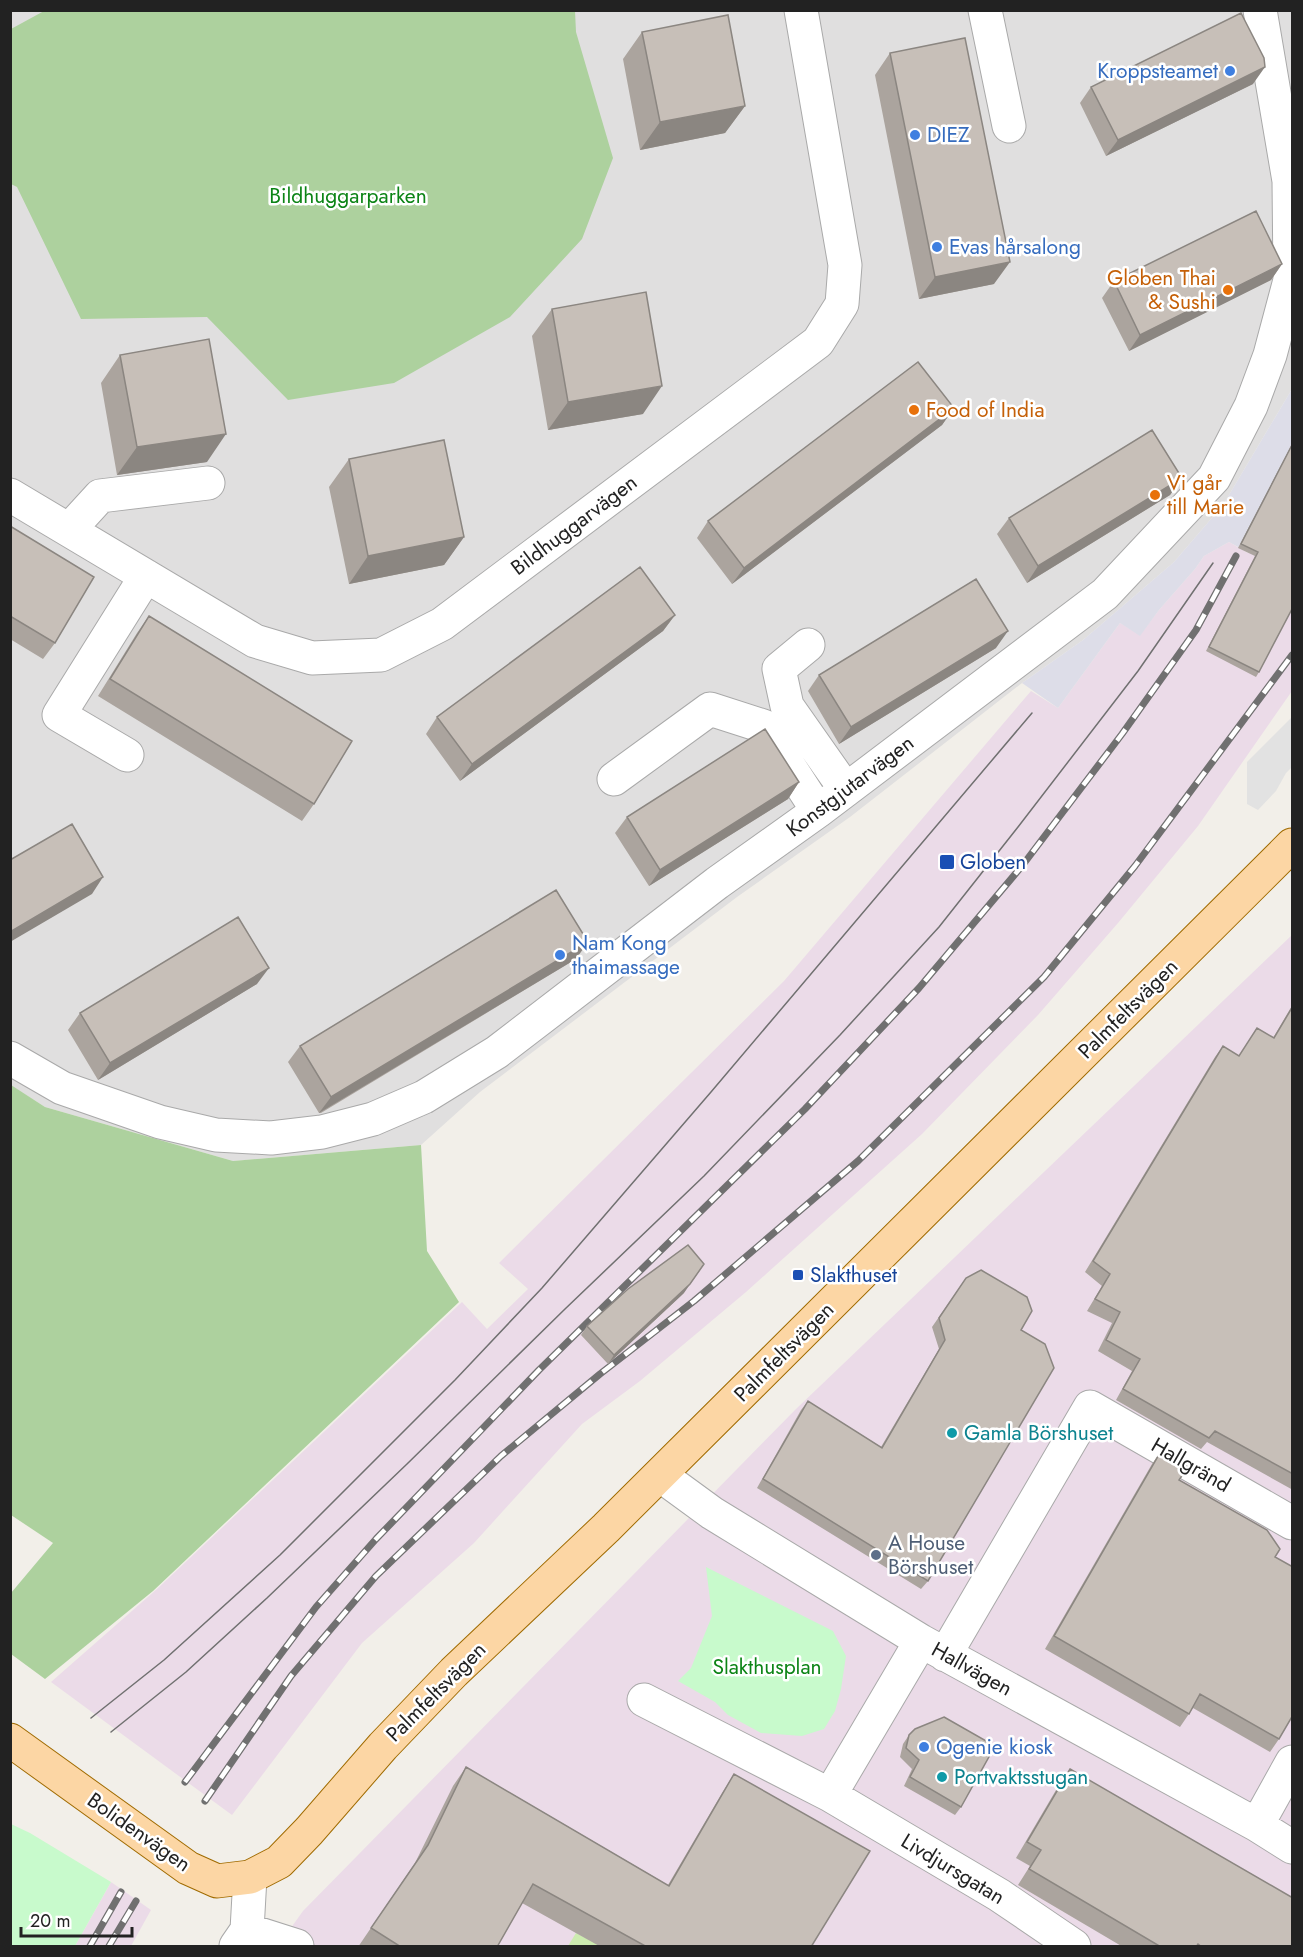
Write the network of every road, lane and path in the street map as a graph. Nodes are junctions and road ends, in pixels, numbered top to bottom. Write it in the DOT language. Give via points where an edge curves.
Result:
graph roads {
  1 [pos="801,10"];
  2 [pos="985,10"];
  3 [pos="1260,10"];
  4 [pos="1010,126"];
  5 [pos="208,483"];
  6 [pos="10,495"];
  7 [pos="69,530"];
  8 [pos="146,576"];
  9 [pos="808,645"];
  10 [pos="127,755"];
  11 [pos="614,779"];
  12 [pos="846,790"];
  13 [pos="819,811"];
  14 [pos="1293,845"];
  15 [pos="10,1058"];
  16 [pos="660,1475"];
  17 [pos="1293,1523"];
  18 [pos="933,1648"];
  19 [pos="644,1700"];
  20 [pos="10,1740"];
  21 [pos="1293,1762"];
  22 [pos="830,1795"];
  23 [pos="1257,1825"];
  24 [pos="1293,1847"];
  25 [pos="279,1862"];
  26 [pos="250,1877"];
  27 [pos="242,1938"];
  28 [pos="297,1947"];
  29 [pos="1074,1947"];
  1 -- 8 [label="street, Bildhuggarvägen" via="845,265 842,304 818,342 442,624 381,655 312,658 255,641"];
  2 -- 4 [label="street"];
  3 -- 12 [label="street, Konstgjutarvägen" via="1289,181 1290,280 1270,355 1251,406 1214,478 1105,594"];
  5 -- 7 [label="street" via="100,496"];
  6 -- 7 [label="street, Bildhuggarvägen"];
  7 -- 8 [label="street, Bildhuggarvägen"];
  8 -- 10 [label="street" via="59,715"];
  9 -- 12 [label="street" via="779,669 787,706"];
  11 -- 13 [label="street" via="710,709 763,726"];
  12 -- 13 [label="street, Konstgjutarvägen"];
  13 -- 15 [label="street, Konstgjutarvägen" via="699,896 497,1052 424,1097 373,1119 322,1132 271,1138 216,1135 160,1122 62,1088"];
  14 -- 16 [label="main road, Palmfeltsvägen"];
  16 -- 18 [label="street, Hallvägen" via="712,1513"];
  16 -- 25 [label="main road, Palmfeltsvägen" via="454,1672"];
  17 -- 18 [label="street, Hallgränd" via="1090,1407"];
  18 -- 22 [label="street"];
  18 -- 23 [label="street, Hallvägen"];
  19 -- 22 [label="street"];
  20 -- 26 [label="main road, Bolidenvägen" via="188,1868 217,1881"];
  21 -- 23 [label="street"];
  22 -- 29 [label="street, Livdjursgatan" via="999,1895"];
  23 -- 24 [label="street, Hallvägen"];
  25 -- 26 [label="main road, Bolidenvägen"];
  26 -- 27 [label="street"];
  27 -- 28 [label="street"];
}
